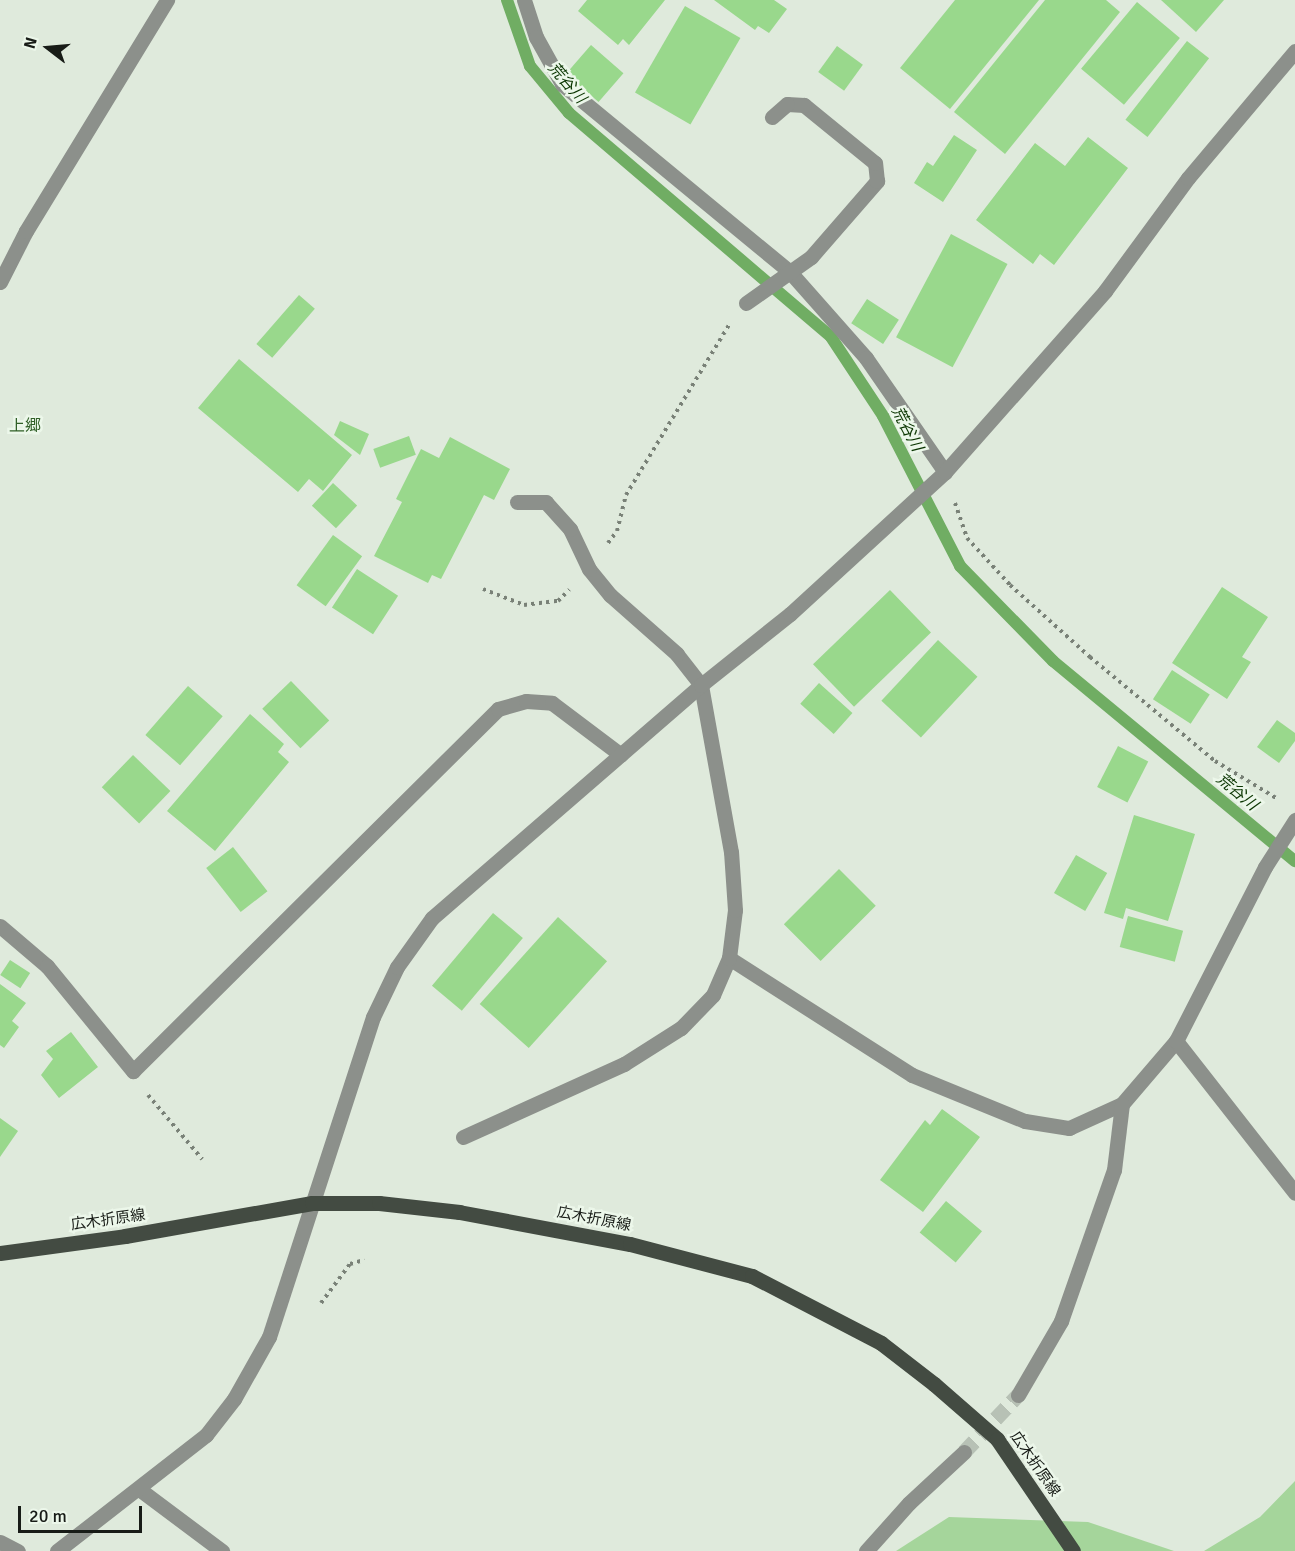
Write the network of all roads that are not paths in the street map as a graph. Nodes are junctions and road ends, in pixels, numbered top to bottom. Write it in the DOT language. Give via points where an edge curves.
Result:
graph roads {
  1 [pos="167,0"];
  2 [pos="524,0"];
  3 [pos="1295,51"];
  4 [pos="771,117"];
  5 [pos="790,272"];
  6 [pos="0,282"];
  7 [pos="746,303"];
  8 [pos="945,472"];
  9 [pos="517,502"];
  10 [pos="701,685"];
  11 [pos="621,755"];
  12 [pos="1295,820"];
  13 [pos="0,926"];
  14 [pos="729,958"];
  15 [pos="1176,1041"];
  16 [pos="1122,1104"];
  17 [pos="463,1137"];
  18 [pos="1295,1193"];
  19 [pos="312,1203"];
  20 [pos="0,1253"];
  21 [pos="1018,1395"];
  22 [pos="964,1452"];
  23 [pos="139,1489"];
  24 [pos="0,1542"];
  25 [pos="18,1551"];
  26 [pos="57,1551"];
  27 [pos="222,1551"];
  28 [pos="866,1551"];
  29 [pos="1073,1551"];
  1 -- 6 [label="street" via="26,231"];
  2 -- 5 [label="street" via="536,37 562,84"];
  3 -- 8 [label="street" via="1188,178 1105,291"];
  4 -- 5 [label="street" via="788,104 804,105 875,163 877,181 811,257"];
  5 -- 7 [label="street"];
  5 -- 8 [label="street" via="866,358"];
  8 -- 10 [label="street" via="790,614"];
  9 -- 10 [label="street" via="546,502 570,529 589,569 610,595 677,654"];
  10 -- 11 [label="street"];
  10 -- 14 [label="street" via="731,852 735,910"];
  11 -- 13 [label="street" via="552,703 526,701 498,709 133,1071 47,966"];
  11 -- 19 [label="street" via="460,891 432,918 397,967 349,1083"];
  12 -- 15 [label="street" via="1265,867"];
  14 -- 16 [label="street" via="912,1075 1025,1121 1069,1128"];
  14 -- 17 [label="street" via="712,994 681,1028 624,1064"];
  15 -- 16 [label="street"];
  15 -- 18 [label="street"];
  16 -- 21 [label="street" via="1114,1170 1061,1321"];
  19 -- 20 [label="main road, 広木折原線"];
  19 -- 23 [label="street" via="269,1337 234,1399 206,1435"];
  19 -- 29 [label="main road, 広木折原線" via="379,1203 459,1212 630,1244 752,1276 881,1343 934,1384 997,1439"];
  22 -- 28 [label="street" via="909,1503"];
  23 -- 26 [label="street"];
  23 -- 27 [label="street"];
  24 -- 25 [label="street"];
}
